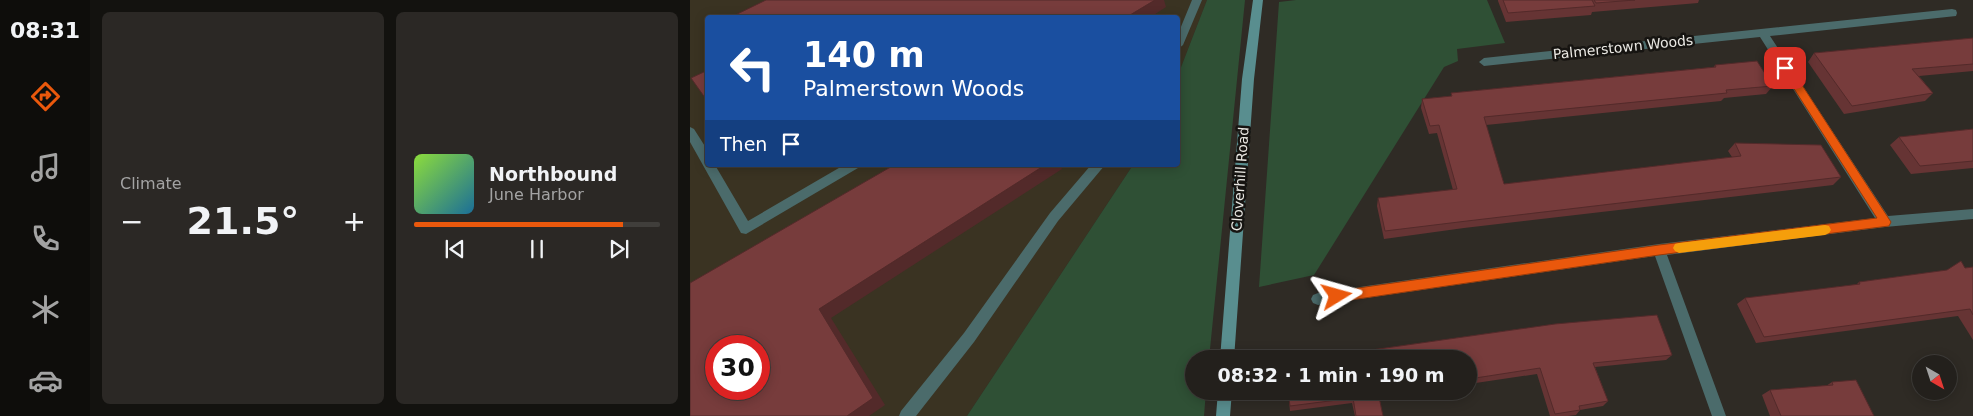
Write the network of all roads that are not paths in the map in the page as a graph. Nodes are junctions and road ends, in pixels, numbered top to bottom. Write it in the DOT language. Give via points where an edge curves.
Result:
graph roads {
  1 [pos="1197,0"];
  2 [pos="1258,0"];
  3 [pos="1952,13"];
  4 [pos="1762,32"];
  5 [pos="1180,40"];
  6 [pos="1484,62"];
  7 [pos="690,132"];
  8 [pos="705,159"];
  9 [pos="710,167"];
  10 [pos="851,167"];
  11 [pos="1097,167"];
  12 [pos="1973,214"];
  13 [pos="1885,222"];
  14 [pos="1659,250"];
  15 [pos="1318,299"];
  16 [pos="1228,350"];
  17 [pos="1225,400"];
  18 [pos="906,416"];
  19 [pos="1224,416"];
  20 [pos="1719,416"];
  1 -- 5 [label="street"];
  2 -- 16 [label="street, Cloverhill Road" via="1248,79"];
  3 -- 4 [label="street, Palmerstown Woods"];
  4 -- 6 [label="street, Palmerstown Woods"];
  4 -- 13 [label="street"];
  7 -- 8 [label="street"];
  9 -- 10 [label="street" via="746,229"];
  11 -- 18 [label="street" via="1049,223 932,386"];
  12 -- 13 [label="street"];
  13 -- 14 [label="street"];
  14 -- 15 [label="street"];
  14 -- 20 [label="street"];
  17 -- 19 [label="street"];
}
